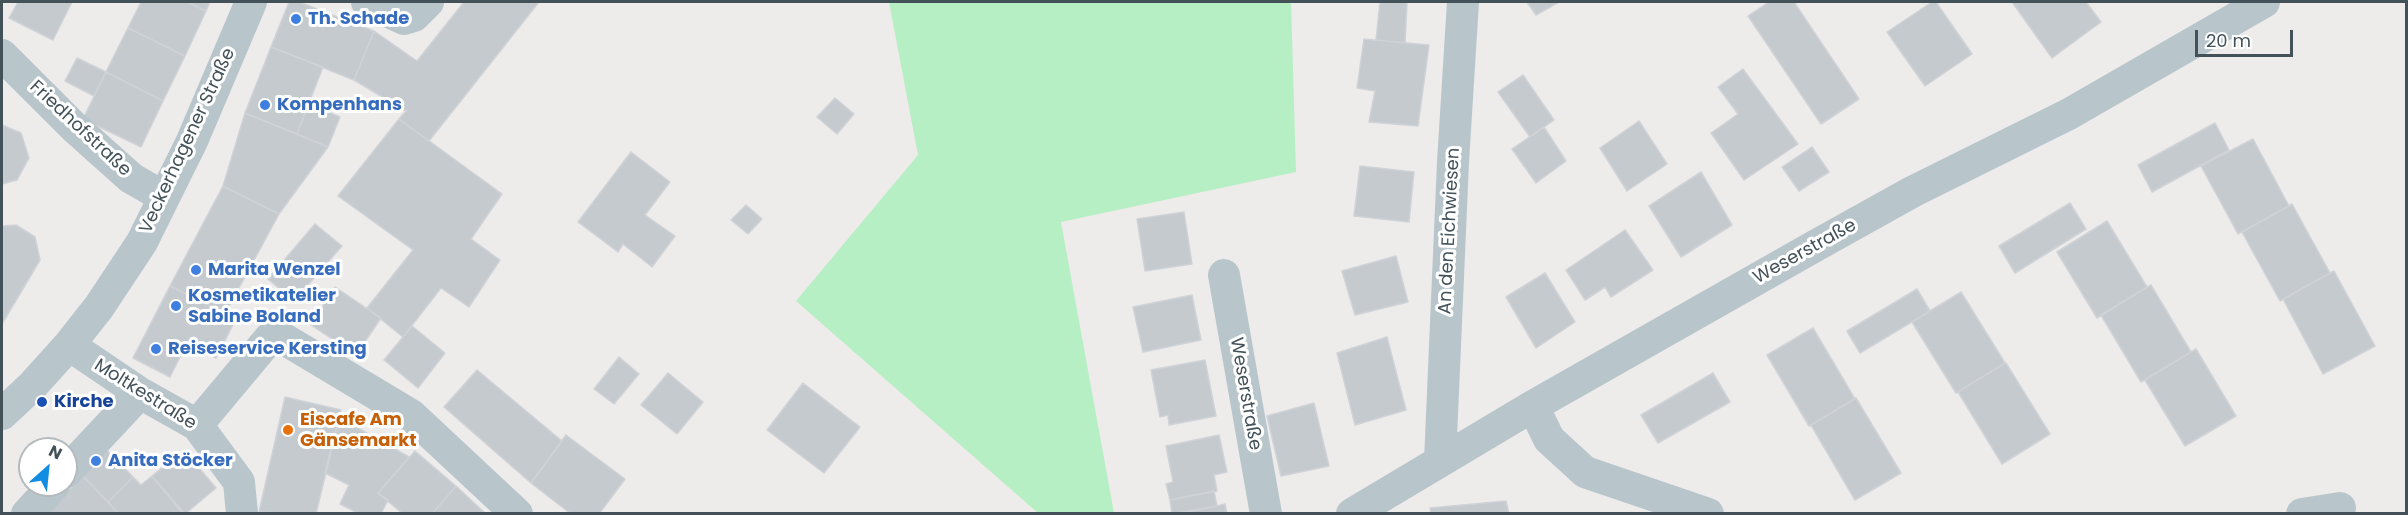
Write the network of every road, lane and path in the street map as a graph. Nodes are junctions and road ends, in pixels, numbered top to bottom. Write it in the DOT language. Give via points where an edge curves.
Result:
graph roads {
  1 [pos="251,2"];
  2 [pos="367,2"];
  3 [pos="428,2"];
  4 [pos="1463,2"];
  5 [pos="2264,2"];
  6 [pos="2,55"];
  7 [pos="164,197"];
  8 [pos="1224,275"];
  9 [pos="69,345"];
  10 [pos="140,393"];
  11 [pos="1533,406"];
  12 [pos="2,414"];
  13 [pos="197,425"];
  14 [pos="78,459"];
  15 [pos="1440,461"];
  16 [pos="42,497"];
  17 [pos="2340,508"];
  18 [pos="27,513"];
  19 [pos="242,513"];
  20 [pos="517,513"];
  21 [pos="1266,513"];
  22 [pos="1352,513"];
  23 [pos="1708,513"];
  24 [pos="2302,513"];
  1 -- 7 [label="street, Veckerhagener Straße"];
  2 -- 3 [label="street" via="404,19 414,16"];
  4 -- 15 [label="street, An den Eichwiesen"];
  5 -- 11 [label="street, Weserstraße" via="2068,114 1912,192"];
  6 -- 7 [label="street, Friedhofstraße" via="130,178"];
  7 -- 9 [label="street, Veckerhagener Straße" via="142,242"];
  8 -- 21 [label="street, Weserstraße"];
  9 -- 10 [label="street, Moltkestraße"];
  9 -- 12 [label="street, Veckerhagener Straße"];
  10 -- 13 [label="street, Moltkestraße"];
  10 -- 14 [label="street"];
  11 -- 15 [label="street, Weserstraße"];
  11 -- 23 [label="street" via="1549,439 1585,472"];
  13 -- 19 [label="street, Moltkestraße" via="240,482"];
  13 -- 20 [label="street" via="273,333 411,415"];
  15 -- 22 [label="street, Weserstraße"];
  16 -- 18 [label="street"];
  17 -- 24 [label="street"];
}
